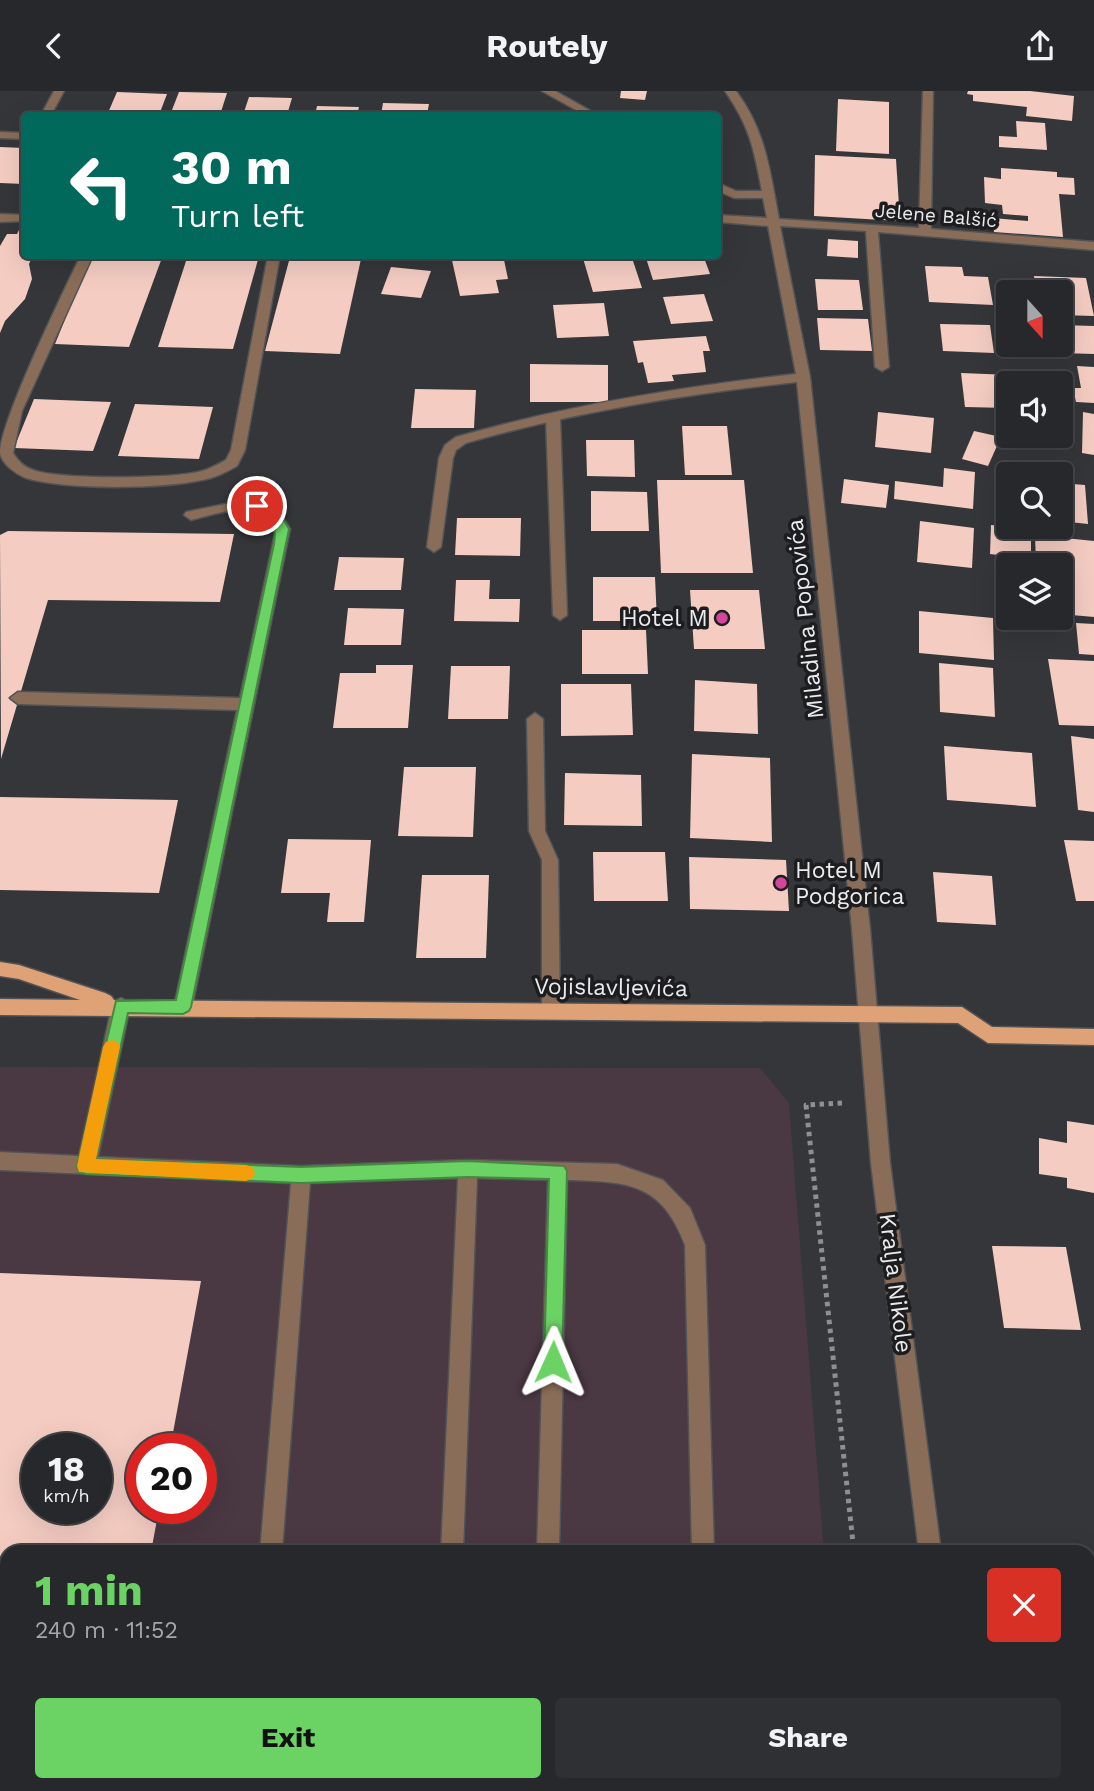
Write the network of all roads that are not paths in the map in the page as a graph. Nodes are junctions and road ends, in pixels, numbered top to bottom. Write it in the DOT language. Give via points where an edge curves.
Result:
graph roads {
  1 [pos="59,91"];
  2 [pos="547,91"];
  3 [pos="730,91"];
  4 [pos="928,91"];
  5 [pos="48,112"];
  6 [pos="586,112"];
  7 [pos="0,135"];
  8 [pos="21,136"];
  9 [pos="721,188"];
  10 [pos="769,195"];
  11 [pos="0,218"];
  12 [pos="21,218"];
  13 [pos="721,219"];
  14 [pos="774,221"];
  15 [pos="873,228"];
  16 [pos="925,232"];
  17 [pos="1094,246"];
  18 [pos="85,259"];
  19 [pos="273,259"];
  20 [pos="882,367"];
  21 [pos="803,377"];
  22 [pos="553,418"];
  23 [pos="191,515"];
  24 [pos="434,547"];
  25 [pos="560,615"];
  26 [pos="18,698"];
  27 [pos="245,703"];
  28 [pos="535,719"];
  29 [pos="0,969"];
  30 [pos="121,1006"];
  31 [pos="0,1007"];
  32 [pos="183,1007"];
  33 [pos="551,1010"];
  34 [pos="865,1014"];
  35 [pos="1094,1037"];
  36 [pos="0,1161"];
  37 [pos="86,1166"];
  38 [pos="468,1169"];
  39 [pos="558,1171"];
  40 [pos="301,1175"];
  41 [pos="272,1545"];
  42 [pos="452,1545"];
  43 [pos="548,1545"];
  44 [pos="704,1545"];
  45 [pos="929,1545"];
  1 -- 5 [label="street"];
  2 -- 6 [label="street"];
  3 -- 10 [label="street, Miladina Popovića" via="754,132"];
  4 -- 16 [label="street"];
  7 -- 8 [label="street"];
  9 -- 10 [label="street" via="734,194"];
  10 -- 14 [label="street, Miladina Popovića"];
  11 -- 12 [label="street"];
  13 -- 14 [label="street"];
  14 -- 15 [label="street, Jelene Balšić"];
  14 -- 21 [label="street, Miladina Popovića"];
  15 -- 16 [label="street, Jelene Balšić"];
  15 -- 20 [label="street"];
  16 -- 17 [label="street, Jelene Balšić"];
  18 -- 19 [label="street" via="15,411 6,453 13,466 31,475 178,479 218,471 232,463"];
  21 -- 22 [label="street" via="716,386"];
  21 -- 34 [label="street, Miladina Popovića" via="861,929"];
  22 -- 24 [label="street" via="478,435 450,448"];
  22 -- 25 [label="street"];
  23 -- 27 [label="street" via="257,506 275,515 283,529"];
  26 -- 27 [label="street"];
  27 -- 32 [label="street"];
  28 -- 33 [label="street" via="537,831 550,860"];
  29 -- 30 [label="main road, Vojislavljevića"];
  30 -- 31 [label="main road, Vojislavljevića"];
  30 -- 32 [label="main road, Vojislavljevića"];
  30 -- 37 [label="street"];
  32 -- 33 [label="main road, Vojislavljevića"];
  33 -- 34 [label="main road, Vojislavljevića"];
  34 -- 35 [label="main road, Vojislavljevića" via="962,1015 988,1035"];
  34 -- 45 [label="street, Kralja Nikole"];
  36 -- 37 [label="street"];
  37 -- 40 [label="street"];
  38 -- 39 [label="street"];
  38 -- 40 [label="street"];
  38 -- 42 [label="street"];
  39 -- 43 [label="street"];
  39 -- 44 [label="street" via="617,1173 656,1186 682,1214 695,1245"];
  40 -- 41 [label="street"];
}
